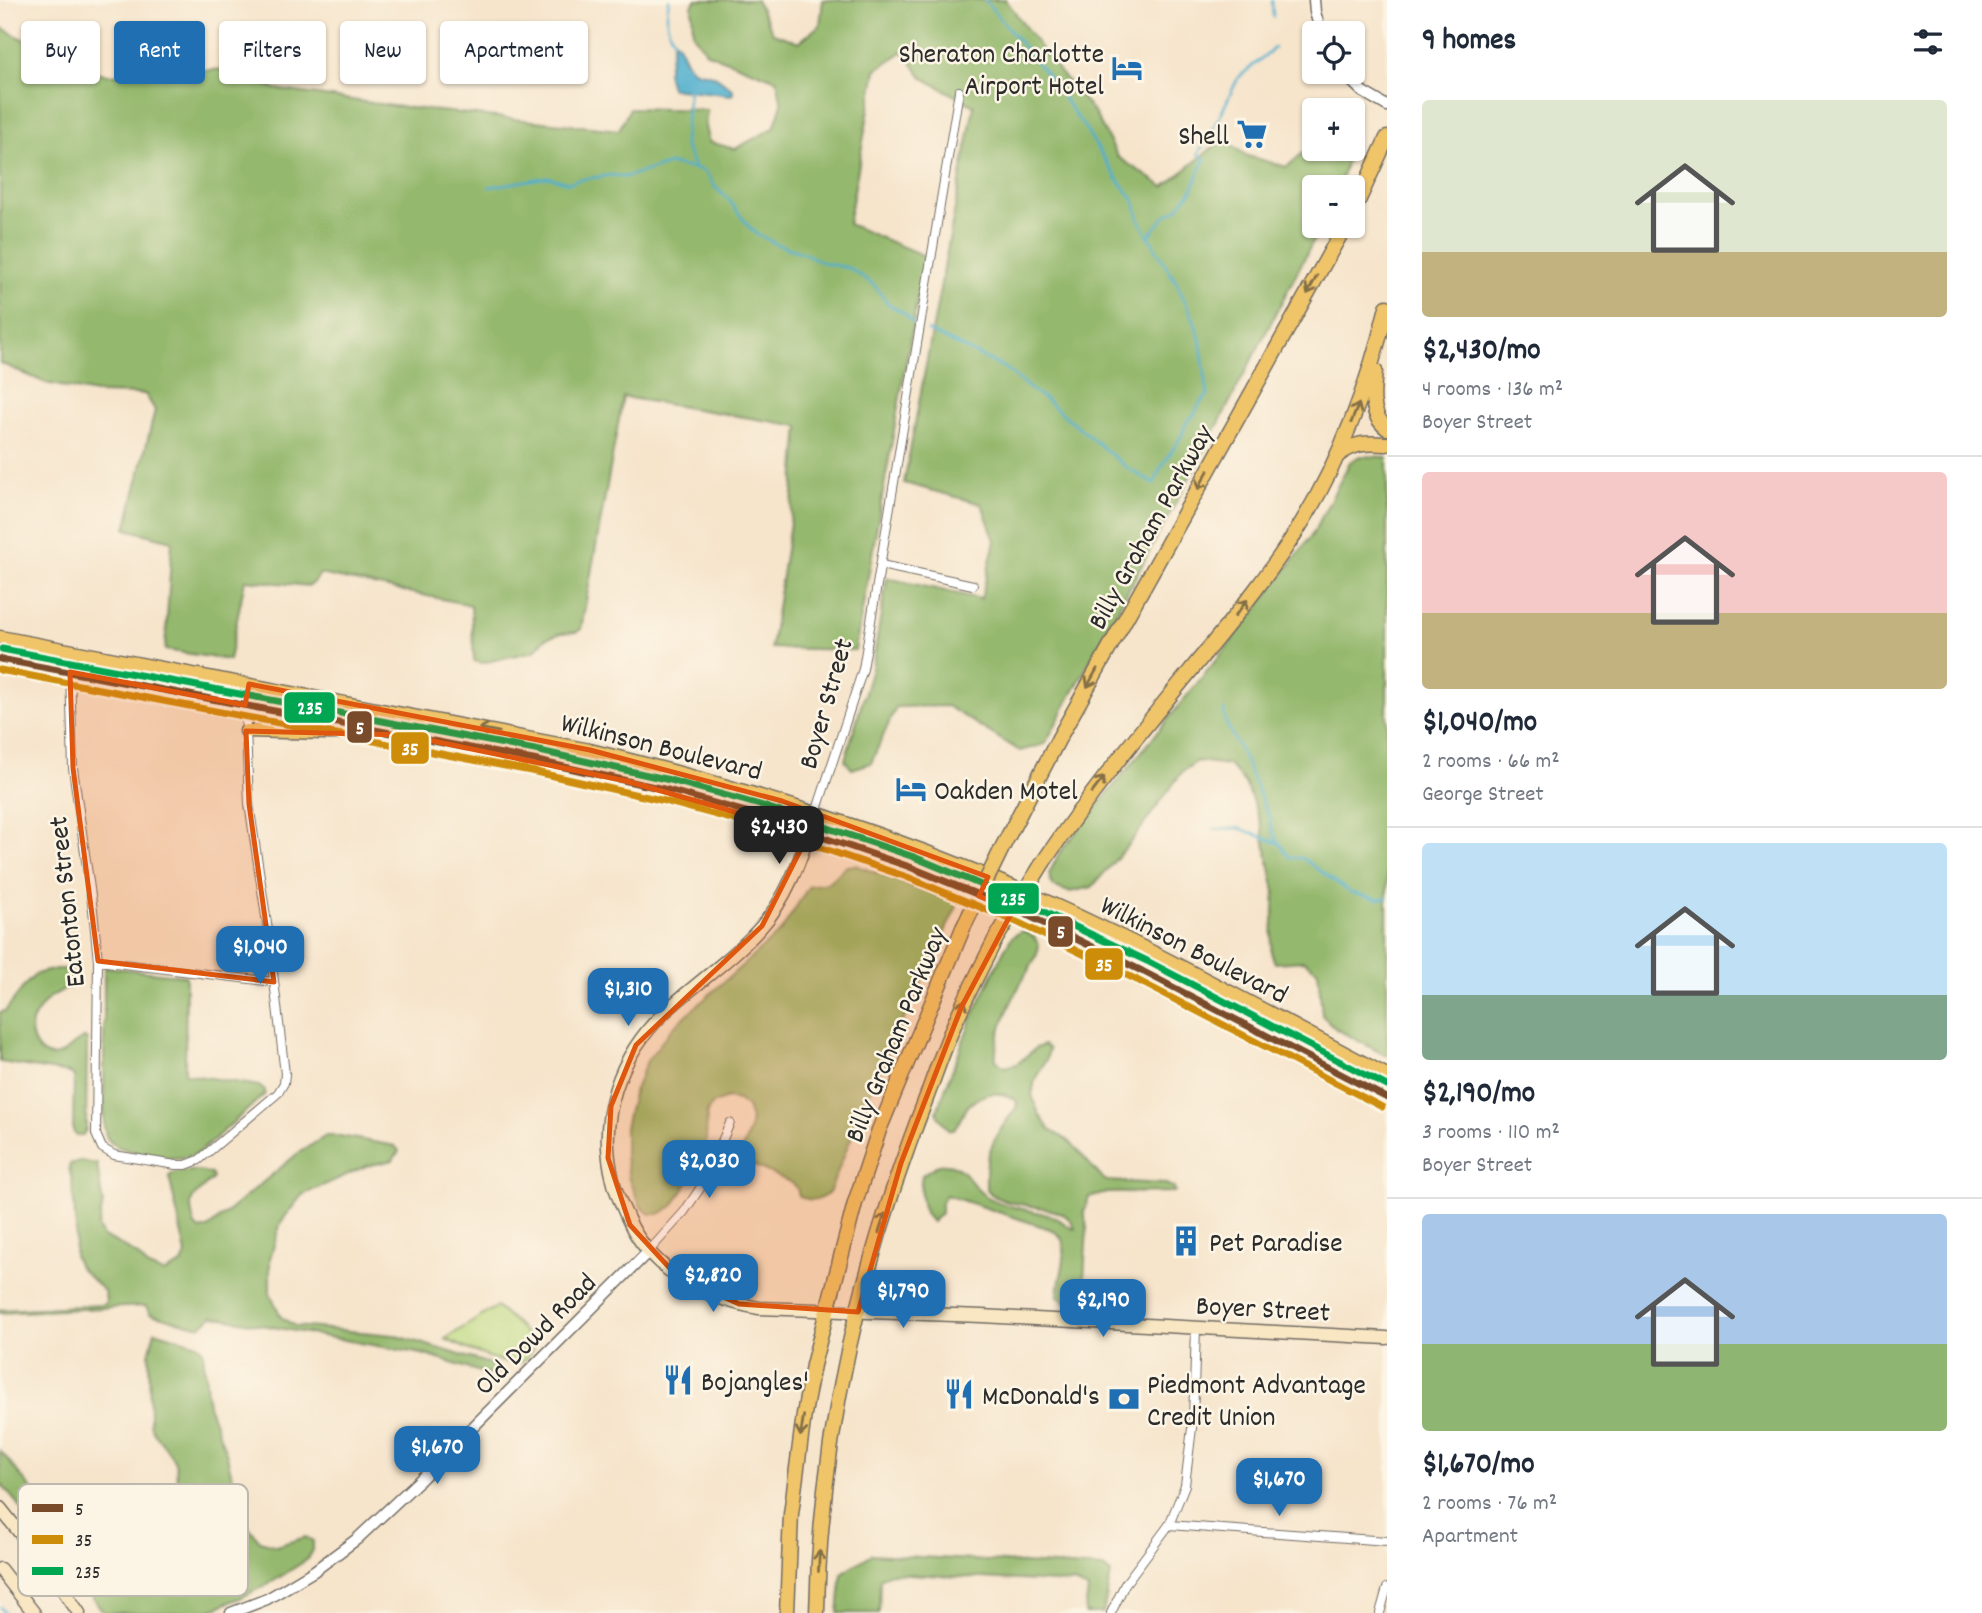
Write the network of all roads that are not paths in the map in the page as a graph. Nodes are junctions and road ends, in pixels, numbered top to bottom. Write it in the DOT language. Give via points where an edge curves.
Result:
graph roads {
  1 [pos="1314,0"];
  2 [pos="1318,21"];
  3 [pos="1355,84"];
  4 [pos="959,91"];
  5 [pos="1387,106"];
  6 [pos="1387,138"];
  7 [pos="1365,186"];
  8 [pos="1338,238"];
  9 [pos="1387,307"];
  10 [pos="1380,336"];
  11 [pos="1387,428"];
  12 [pos="1387,444"];
  13 [pos="1338,455"];
  14 [pos="881,565"];
  15 [pos="973,585"];
  16 [pos="0,637"];
  17 [pos="74,652"];
  18 [pos="0,659"];
  19 [pos="70,672"];
  20 [pos="249,684"];
  21 [pos="245,705"];
  22 [pos="246,731"];
  23 [pos="404,735"];
  24 [pos="816,813"];
  25 [pos="809,833"];
  26 [pos="1084,920"];
  27 [pos="1075,939"];
  28 [pos="98,961"];
  29 [pos="274,982"];
  30 [pos="1387,1075"];
  31 [pos="1387,1098"];
  32 [pos="730,1123"];
  33 [pos="649,1251"];
  34 [pos="827,1312"];
  35 [pos="858,1312"];
  36 [pos="1196,1328"];
  37 [pos="1387,1338"];
  38 [pos="0,1508"];
  39 [pos="1169,1525"];
  40 [pos="18,1530"];
  41 [pos="1387,1541"];
  42 [pos="0,1569"];
  43 [pos="1387,1588"];
  44 [pos="18,1592"];
  45 [pos="21,1596"];
  46 [pos="67,1596"];
  47 [pos="34,1613"];
  48 [pos="79,1613"];
  49 [pos="231,1613"];
  50 [pos="787,1613"];
  51 [pos="817,1613"];
  52 [pos="1111,1613"];
  53 [pos="1380,1613"];
  1 -- 2 [label="street"];
  3 -- 5 [label="street"];
  4 -- 14 [label="street, Boyer Street"];
  6 -- 7 [label="highway"];
  8 -- 34 [label="highway, Billy Graham Parkway, one-way, bridge" via="1065,726 963,928 878,1129"];
  9 -- 10 [label="highway, Billy Graham Parkway"];
  10 -- 11 [label="highway" via="1373,407"];
  13 -- 10 [label="highway, Billy Graham Parkway, one-way"];
  12 -- 13 [label="highway" via="1363,443"];
  35 -- 13 [label="highway, Billy Graham Parkway, one-way, bridge" via="901,1163 961,1008 995,940 1076,813 1271,569 1306,517"];
  14 -- 15 [label="street"];
  14 -- 24 [label="street, Boyer Street" via="862,677"];
  16 -- 17 [label="main road, Wilkinson Boulevard"];
  17 -- 19 [label="street, Eatonton Street"];
  17 -- 20 [label="main road, Wilkinson Boulevard"];
  18 -- 19 [label="main road, Wilkinson Boulevard"];
  19 -- 21 [label="main road, Wilkinson Boulevard"];
  19 -- 28 [label="street, Eatonton Street" via="73,768"];
  20 -- 21 [label="street"];
  24 -- 20 [label="main road, Wilkinson Boulevard, one-way" via="715,781 590,750"];
  21 -- 22 [label="street"];
  21 -- 23 [label="main road, Wilkinson Boulevard"];
  22 -- 23 [label="main road"];
  22 -- 29 [label="street" via="249,804"];
  23 -- 25 [label="main road, Wilkinson Boulevard" via="626,780"];
  24 -- 25 [label="main road, Boyer Street"];
  24 -- 26 [label="main road, Wilkinson Boulevard" via="946,859"];
  25 -- 27 [label="main road, Wilkinson Boulevard" via="947,883"];
  25 -- 33 [label="main road, Boyer Street" via="786,891 762,926 650,1027 628,1057 615,1086 608,1127 610,1170 630,1224"];
  26 -- 27 [label="main road"];
  26 -- 30 [label="main road, Wilkinson Boulevard"];
  27 -- 31 [label="main road, Wilkinson Boulevard"];
  28 -- 29 [label="street"];
  28 -- 29 [label="street, Eatonton Street" via="96,1134 102,1148 114,1155 176,1166 191,1164 208,1153 284,1083"];
  32 -- 33 [label="street, Old Dowd Road" via="703,1184"];
  33 -- 34 [label="main road, Boyer Street" via="677,1276 719,1298 759,1308"];
  33 -- 49 [label="street, Old Dowd Road" via="358,1539 267,1599"];
  34 -- 35 [label="main road, Boyer Street"];
  34 -- 50 [label="highway, Billy Graham Parkway, one-way" via="797,1463"];
  35 -- 36 [label="main road, Boyer Street"];
  51 -- 35 [label="highway, Billy Graham Parkway, one-way" via="827,1467"];
  36 -- 37 [label="main road, Boyer Street"];
  36 -- 39 [label="street" via="1185,1485"];
  38 -- 40 [label="main road"];
  39 -- 41 [label="street"];
  39 -- 52 [label="street" via="1125,1584"];
  42 -- 44 [label="main road"];
  43 -- 53 [label="street"];
  45 -- 47 [label="main road"];
  46 -- 48 [label="main road"];
}
